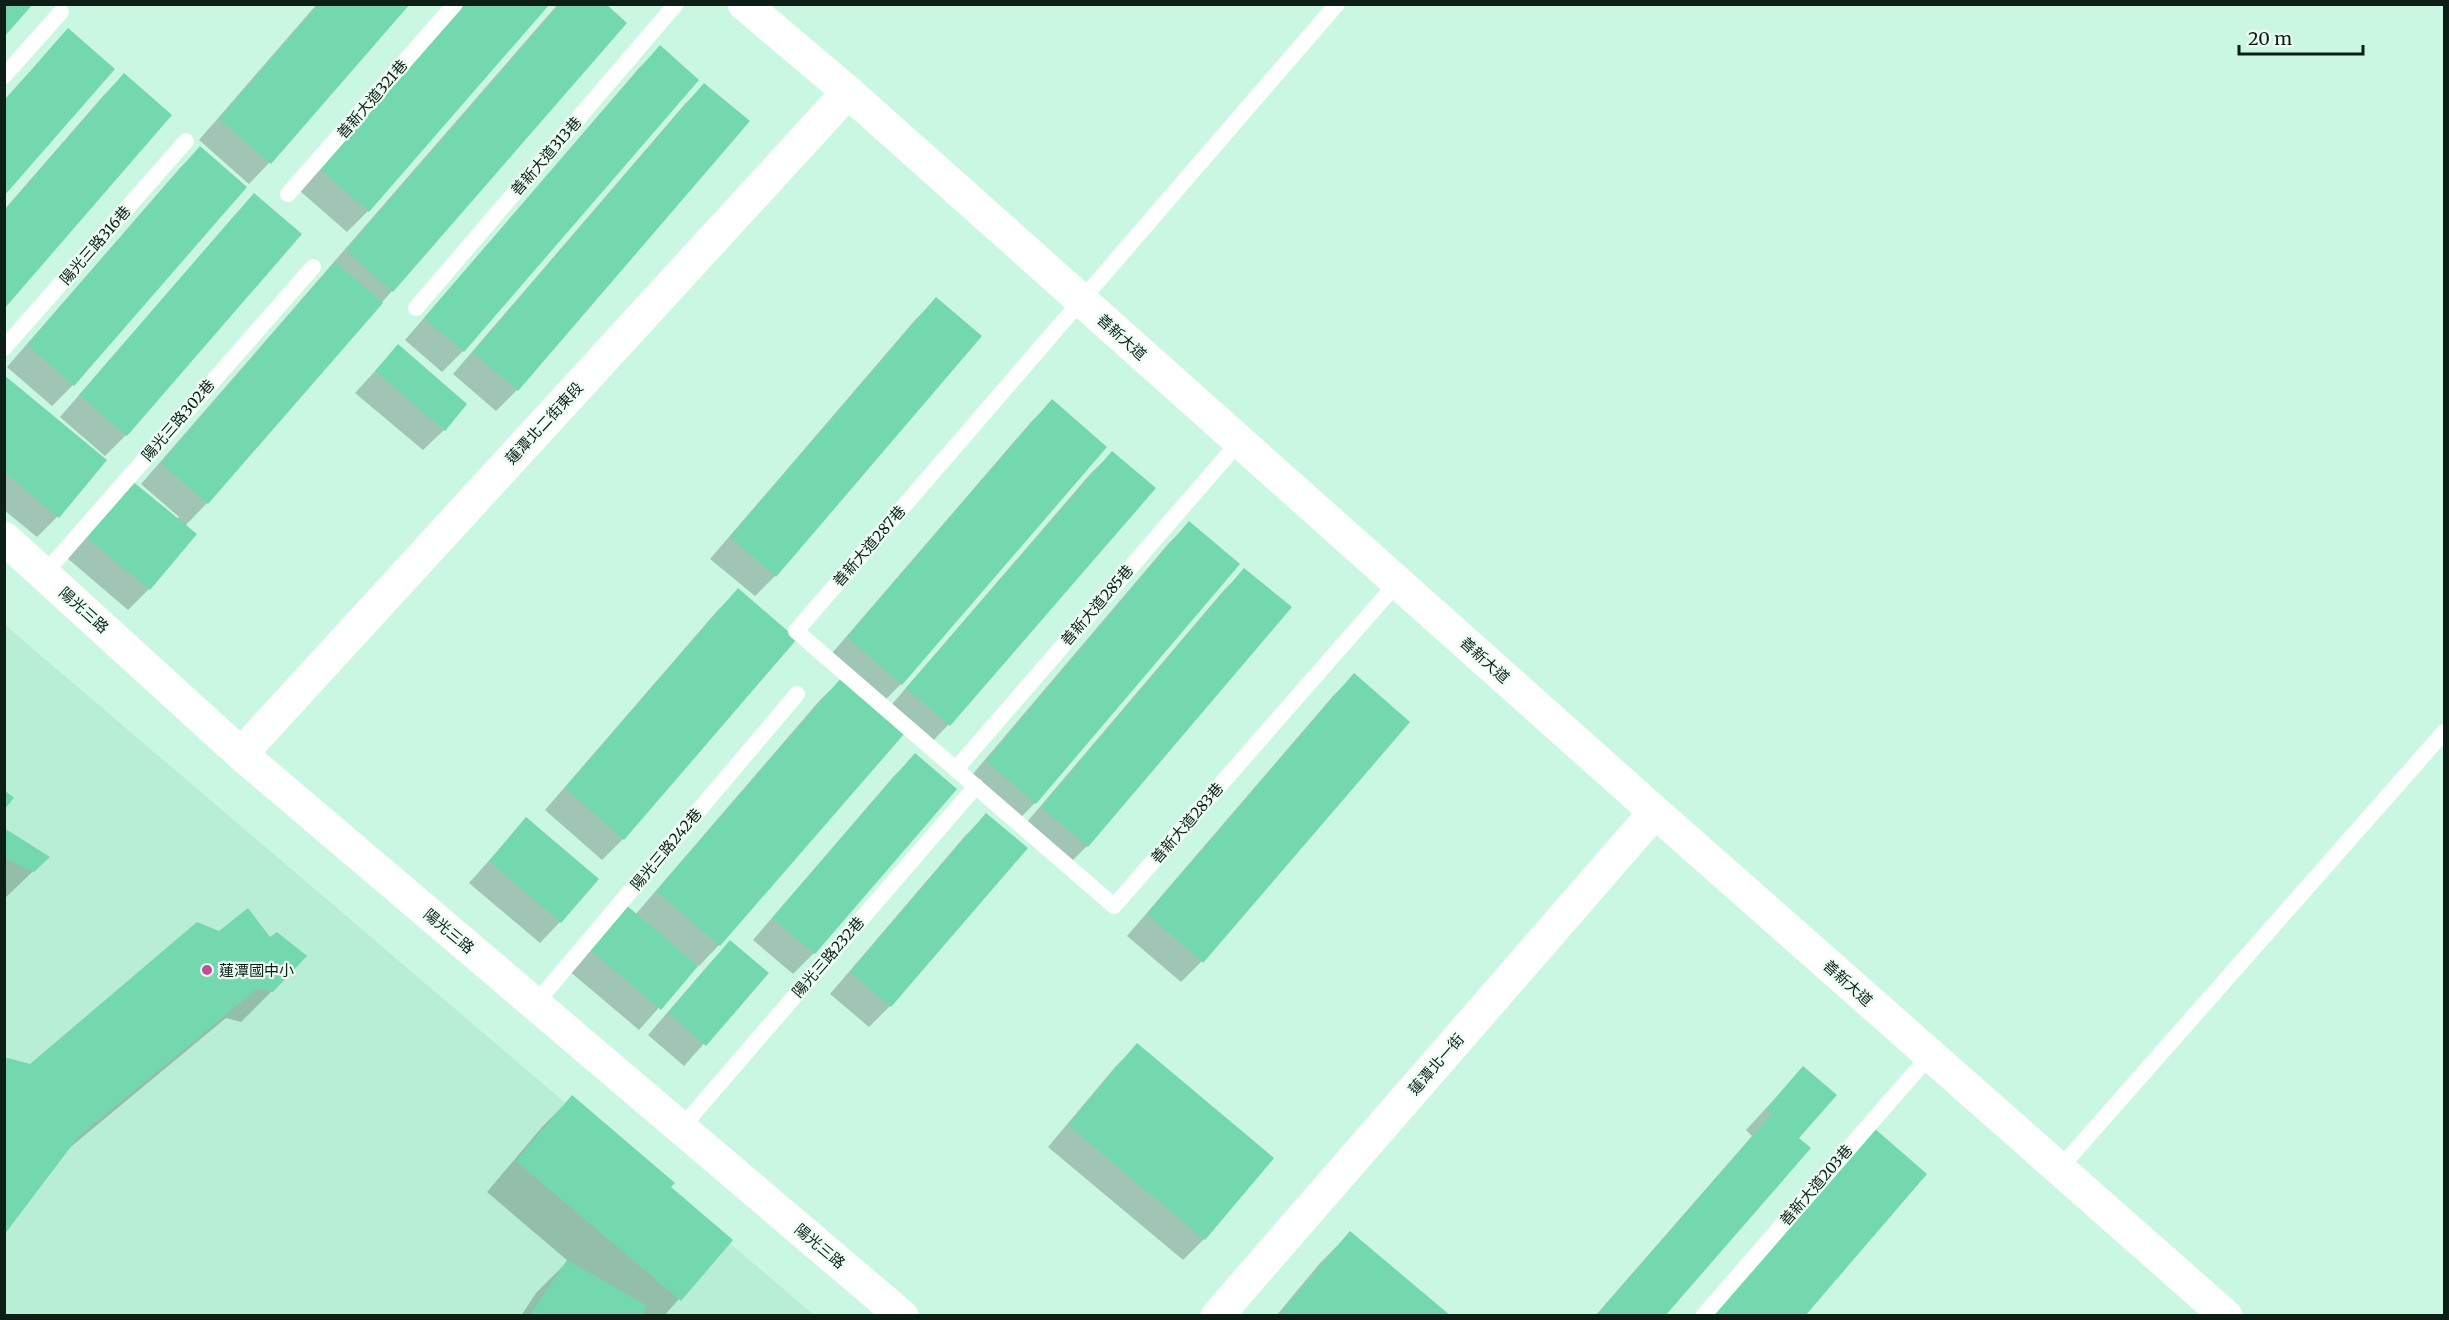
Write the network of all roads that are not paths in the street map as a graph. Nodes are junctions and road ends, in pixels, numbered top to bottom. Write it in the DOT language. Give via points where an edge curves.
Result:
graph roads {
  1 [pos="455,4"];
  2 [pos="676,4"];
  3 [pos="744,4"];
  4 [pos="1337,4"];
  5 [pos="61,12"];
  6 [pos="4,76"];
  7 [pos="848,92"];
  8 [pos="186,141"];
  9 [pos="288,194"];
  10 [pos="313,267"];
  11 [pos="1081,301"];
  12 [pos="416,309"];
  13 [pos="4,348"];
  14 [pos="1239,442"];
  15 [pos="4,537"];
  16 [pos="44,574"];
  17 [pos="1397,583"];
  18 [pos="797,694"];
  19 [pos="2445,732"];
  20 [pos="241,754"];
  21 [pos="956,769"];
  22 [pos="976,786"];
  23 [pos="1655,812"];
  24 [pos="535,1004"];
  25 [pos="1930,1055"];
  26 [pos="681,1128"];
  27 [pos="2059,1169"];
  28 [pos="902,1316"];
  29 [pos="1217,1316"];
  30 [pos="1703,1316"];
  31 [pos="2226,1316"];
  1 -- 9 [label="lane, 善新大道321巷"];
  2 -- 12 [label="lane, 善新大道313巷"];
  3 -- 7 [label="street, 善新大道"];
  4 -- 11 [label="lane"];
  5 -- 6 [label="lane"];
  7 -- 11 [label="street, 善新大道"];
  7 -- 20 [label="street, 蓮潭北二街東段"];
  8 -- 13 [label="lane, 陽光三路316巷"];
  10 -- 16 [label="lane, 陽光三路302巷"];
  11 -- 14 [label="street, 善新大道"];
  11 -- 21 [label="lane, 善新大道287巷" via="796,631"];
  14 -- 17 [label="street, 善新大道"];
  14 -- 21 [label="lane, 善新大道285巷"];
  15 -- 16 [label="street, 陽光三路"];
  16 -- 20 [label="street, 陽光三路"];
  17 -- 22 [label="lane, 善新大道283巷" via="1114,906"];
  17 -- 23 [label="street, 善新大道"];
  18 -- 24 [label="lane, 陽光三路242巷"];
  19 -- 27 [label="lane"];
  20 -- 24 [label="street, 陽光三路"];
  21 -- 22 [label="lane, 善新大道283巷"];
  22 -- 26 [label="lane, 陽光三路232巷"];
  23 -- 25 [label="street, 善新大道"];
  23 -- 29 [label="street, 蓮潭北一街"];
  24 -- 26 [label="street, 陽光三路"];
  25 -- 27 [label="street, 善新大道"];
  25 -- 30 [label="lane, 善新大道203巷"];
  26 -- 28 [label="street, 陽光三路"];
  27 -- 31 [label="street, 善新大道"];
}
